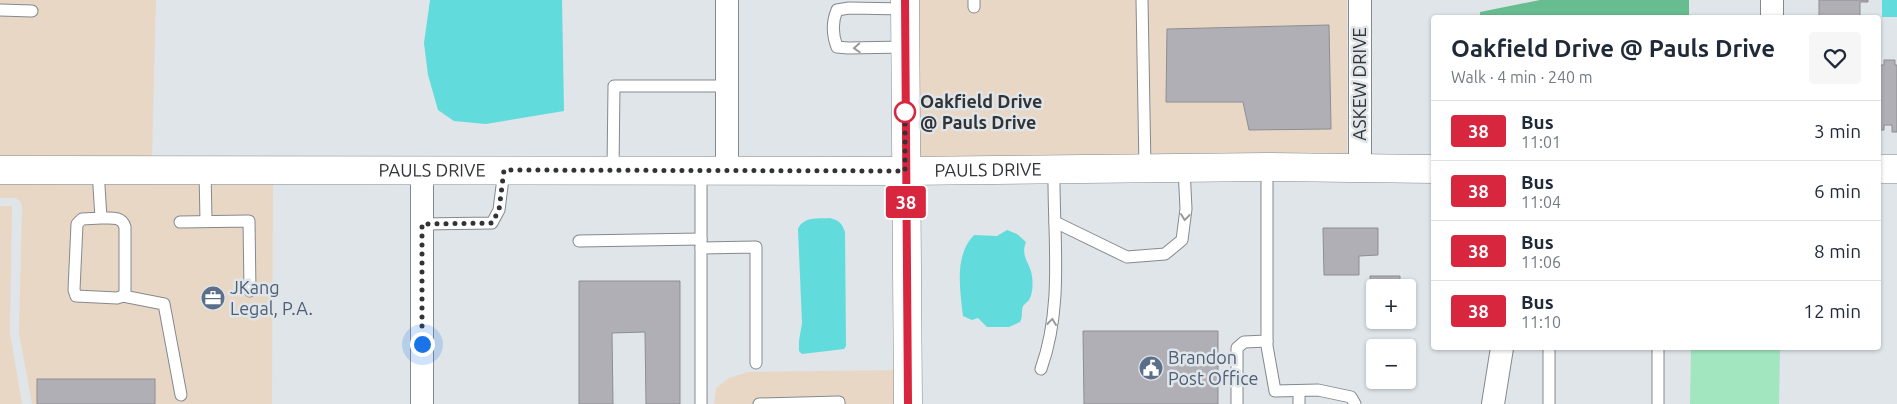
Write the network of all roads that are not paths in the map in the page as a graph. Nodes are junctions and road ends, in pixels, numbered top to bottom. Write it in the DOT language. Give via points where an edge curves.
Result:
graph roads {
  1 [pos="727,0"];
  2 [pos="1142,0"];
  3 [pos="1360,0"];
  4 [pos="1772,0"];
  5 [pos="905,5"];
  6 [pos="0,10"];
  7 [pos="32,10"];
  8 [pos="1772,15"];
  9 [pos="905,47"];
  10 [pos="727,86"];
  11 [pos="1267,167"];
  12 [pos="1145,168"];
  13 [pos="1184,168"];
  14 [pos="1054,169"];
  15 [pos="1360,169"];
  16 [pos="1431,169"];
  17 [pos="1881,169"];
  18 [pos="1897,169"];
  19 [pos="0,170"];
  20 [pos="98,170"];
  21 [pos="205,170"];
  22 [pos="422,170"];
  23 [pos="504,170"];
  24 [pos="613,170"];
  25 [pos="714,170"];
  26 [pos="905,171"];
  27 [pos="101,218"];
  28 [pos="206,221"];
  29 [pos="180,222"];
  30 [pos="1055,222"];
  31 [pos="422,224"];
  32 [pos="579,241"];
  33 [pos="701,244"];
  34 [pos="250,291"];
  35 [pos="123,296"];
  36 [pos="1267,341"];
  37 [pos="1502,350"];
  38 [pos="1549,350"];
  39 [pos="1658,350"];
  40 [pos="756,363"];
  41 [pos="1041,369"];
  42 [pos="1299,391"];
  43 [pos="181,396"];
  44 [pos="838,403"];
  45 [pos="422,404"];
  46 [pos="701,404"];
  47 [pos="759,404"];
  48 [pos="908,404"];
  49 [pos="1237,404"];
  50 [pos="1299,404"];
  51 [pos="1355,404"];
  52 [pos="1493,404"];
  53 [pos="1549,404"];
  54 [pos="1658,404"];
  1 -- 10 [label="street"];
  2 -- 12 [label="lane"];
  3 -- 15 [label="street, ASKEW DRIVE"];
  4 -- 8 [label="street"];
  5 -- 9 [label="street"];
  9 -- 5 [label="lane, one-way" via="837,47 833,20 837,10"];
  6 -- 7 [label="lane"];
  9 -- 26 [label="street"];
  10 -- 24 [label="lane" via="614,86"];
  10 -- 25 [label="street"];
  11 -- 13 [label="street, PAULS DRIVE"];
  11 -- 15 [label="street, PAULS DRIVE"];
  11 -- 36 [label="lane"];
  12 -- 13 [label="street, PAULS DRIVE"];
  12 -- 14 [label="street, PAULS DRIVE"];
  13 -- 30 [label="lane, one-way" via="1186,209 1182,240 1165,254 1128,257"];
  14 -- 26 [label="street, PAULS DRIVE"];
  14 -- 30 [label="lane"];
  15 -- 16 [label="street, PAULS DRIVE"];
  17 -- 18 [label="street"];
  19 -- 20 [label="street, PAULS DRIVE"];
  20 -- 21 [label="street, PAULS DRIVE"];
  20 -- 27 [label="lane"];
  21 -- 22 [label="street, PAULS DRIVE"];
  21 -- 28 [label="lane"];
  22 -- 23 [label="street, PAULS DRIVE"];
  22 -- 31 [label="street"];
  23 -- 24 [label="street, PAULS DRIVE"];
  23 -- 31 [label="lane" via="499,210 492,223"];
  24 -- 25 [label="street, PAULS DRIVE"];
  25 -- 26 [label="street, PAULS DRIVE"];
  25 -- 33 [label="lane"];
  26 -- 48 [label="street"];
  27 -- 35 [label="lane" via="119,218 124,222"];
  27 -- 35 [label="lane" via="82,219 77,224 74,290 76,296"];
  28 -- 29 [label="lane"];
  28 -- 34 [label="lane" via="249,221"];
  41 -- 30 [label="lane, one-way" via="1054,306"];
  31 -- 45 [label="street"];
  32 -- 33 [label="lane"];
  33 -- 40 [label="lane" via="756,247"];
  33 -- 46 [label="lane"];
  35 -- 43 [label="lane" via="164,304"];
  36 -- 42 [label="lane" via="1275,391"];
  36 -- 49 [label="lane" via="1244,342 1237,348"];
  37 -- 52 [label="street"];
  38 -- 53 [label="lane"];
  39 -- 54 [label="lane"];
  42 -- 50 [label="lane"];
  42 -- 51 [label="lane" via="1318,390 1351,397"];
  44 -- 47 [label="lane"];
}
